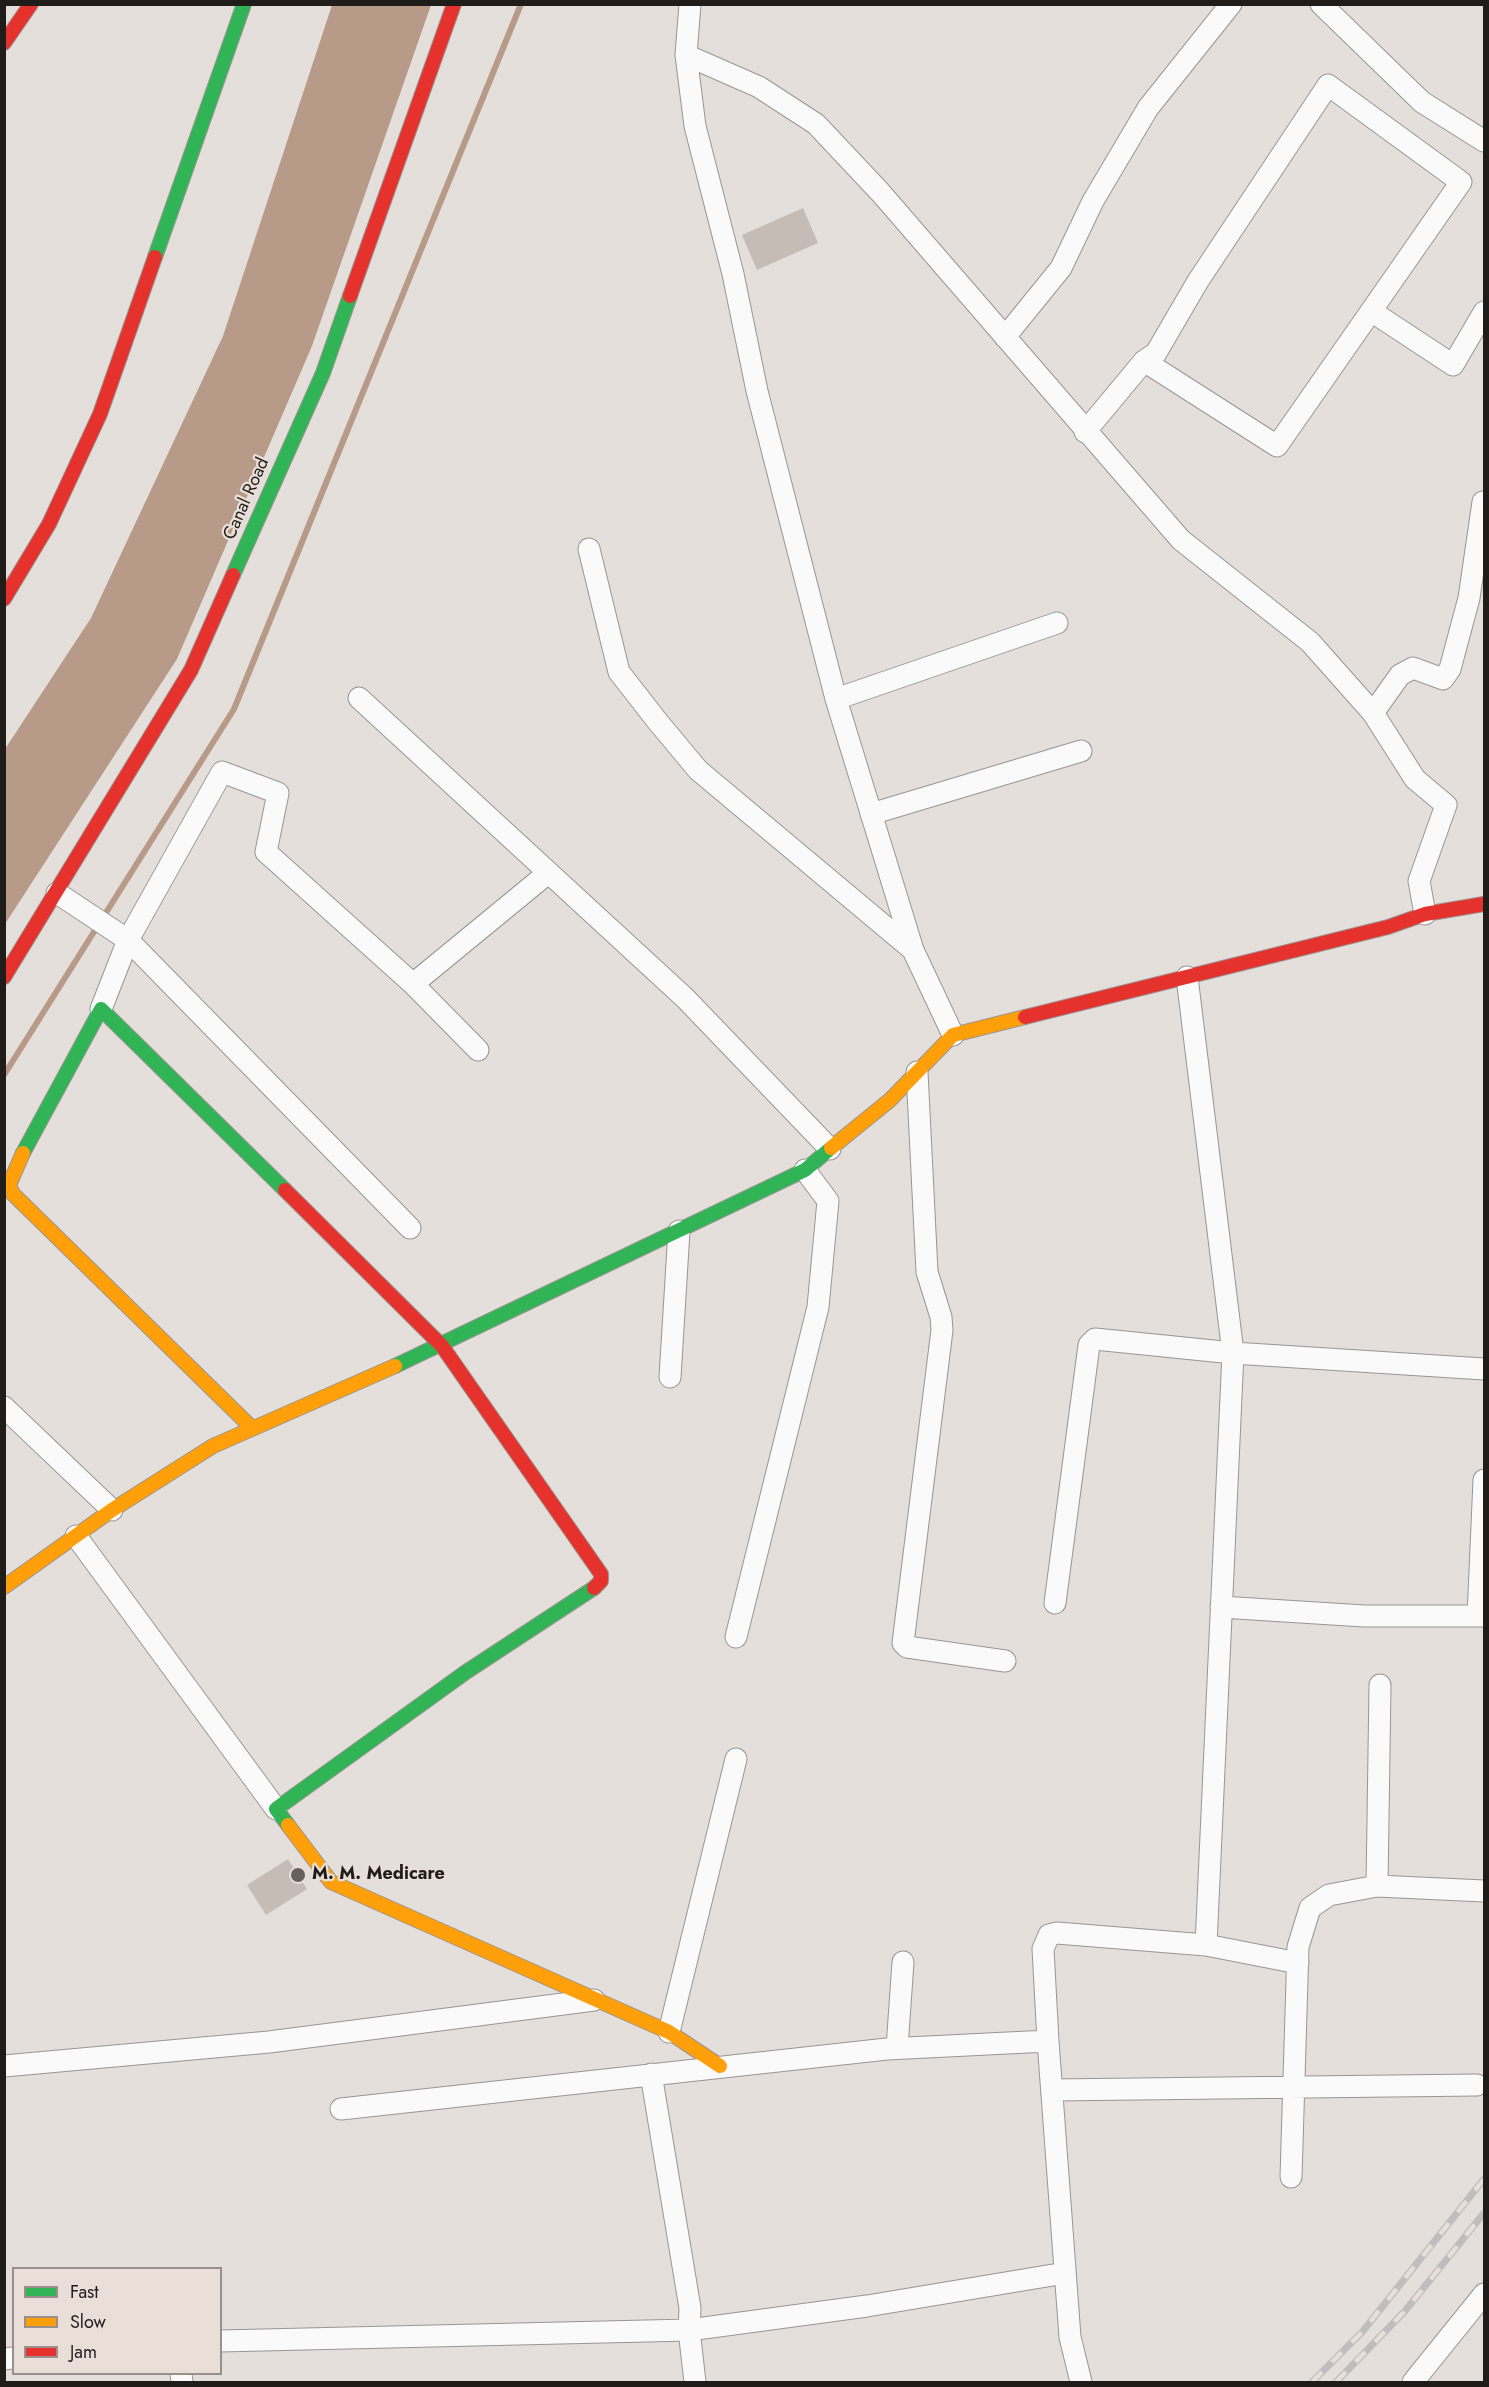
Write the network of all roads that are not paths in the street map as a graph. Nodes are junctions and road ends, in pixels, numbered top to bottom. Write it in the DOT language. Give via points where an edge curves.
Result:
graph roads {
  1 [pos="31,4"];
  2 [pos="244,4"];
  3 [pos="454,4"];
  4 [pos="690,4"];
  5 [pos="1231,4"];
  6 [pos="1321,4"];
  7 [pos="4,42"];
  8 [pos="686,55"];
  9 [pos="1485,141"];
  10 [pos="1371,311"];
  11 [pos="1485,312"];
  12 [pos="1005,337"];
  13 [pos="1144,361"];
  14 [pos="1085,432"];
  15 [pos="1483,502"];
  16 [pos="589,549"];
  17 [pos="4,599"];
  18 [pos="1057,622"];
  19 [pos="359,698"];
  20 [pos="836,699"];
  21 [pos="1373,713"];
  22 [pos="1081,751"];
  23 [pos="871,814"];
  24 [pos="548,873"];
  25 [pos="57,893"];
  26 [pos="1485,904"];
  27 [pos="1425,914"];
  28 [pos="128,940"];
  29 [pos="914,950"];
  30 [pos="4,977"];
  31 [pos="1187,977"];
  32 [pos="413,984"];
  33 [pos="101,1009"];
  34 [pos="953,1035"];
  35 [pos="478,1050"];
  36 [pos="917,1072"];
  37 [pos="830,1149"];
  38 [pos="805,1170"];
  39 [pos="410,1228"];
  40 [pos="679,1231"];
  41 [pos="441,1346"];
  42 [pos="1233,1353"];
  43 [pos="1485,1369"];
  44 [pos="670,1377"];
  45 [pos="4,1407"];
  46 [pos="252,1428"];
  47 [pos="1485,1480"];
  48 [pos="112,1510"];
  49 [pos="76,1536"];
  50 [pos="4,1587"];
  51 [pos="1055,1603"];
  52 [pos="1221,1607"];
  53 [pos="1481,1616"];
  54 [pos="736,1637"];
  55 [pos="1005,1661"];
  56 [pos="1380,1685"];
  57 [pos="736,1759"];
  58 [pos="276,1809"];
  59 [pos="1377,1886"];
  60 [pos="1485,1891"];
  61 [pos="1206,1945"];
  62 [pos="903,1962"];
  63 [pos="1298,1963"];
  64 [pos="598,2000"];
  65 [pos="669,2032"];
  66 [pos="1048,2041"];
  67 [pos="897,2048"];
  68 [pos="4,2066"];
  69 [pos="720,2066"];
  70 [pos="651,2074"];
  71 [pos="1477,2085"];
  72 [pos="1295,2086"];
  73 [pos="1052,2090"];
  74 [pos="341,2109"];
  75 [pos="1291,2177"];
  76 [pos="1065,2273"];
  77 [pos="1485,2294"];
  78 [pos="689,2330"];
  79 [pos="222,2341"];
  80 [pos="695,2382"];
  81 [pos="1081,2382"];
  82 [pos="1413,2382"];
  1 -- 7 [label="street"];
  2 -- 17 [label="street" via="100,414 49,524"];
  3 -- 25 [label="street, Canal Road" via="323,373 304,416 190,670"];
  4 -- 8 [label="street"];
  5 -- 12 [label="street" via="1148,108 1093,201 1061,268"];
  6 -- 9 [label="street" via="1422,102"];
  8 -- 12 [label="street" via="759,87 816,124"];
  8 -- 20 [label="street" via="695,126"];
  10 -- 11 [label="street" via="1453,365"];
  10 -- 13 [label="street" via="1277,446"];
  10 -- 13 [label="street" via="1461,182 1328,85 1198,281 1156,352"];
  12 -- 14 [label="street"];
  13 -- 14 [label="street"];
  14 -- 21 [label="street" via="1180,540 1310,642"];
  15 -- 21 [label="street" via="1468,598 1450,669 1443,679 1413,668 1400,675"];
  16 -- 29 [label="street" via="620,672 658,722 698,770"];
  18 -- 20 [label="street"];
  19 -- 24 [label="street"];
  20 -- 23 [label="street"];
  21 -- 27 [label="street" via="1415,779 1446,805 1419,881"];
  22 -- 23 [label="street"];
  23 -- 29 [label="street"];
  24 -- 32 [label="street"];
  24 -- 37 [label="street" via="685,998"];
  25 -- 28 [label="street"];
  25 -- 30 [label="street, Canal Road"];
  26 -- 27 [label="street"];
  27 -- 31 [label="street" via="1388,927"];
  28 -- 32 [label="street" via="222,772 278,793 266,852"];
  28 -- 33 [label="street"];
  28 -- 39 [label="street"];
  29 -- 34 [label="street"];
  31 -- 34 [label="street"];
  31 -- 42 [label="street"];
  32 -- 35 [label="street"];
  33 -- 41 [label="street"];
  33 -- 46 [label="street" via="9,1185"];
  34 -- 36 [label="street"];
  36 -- 37 [label="street" via="890,1100"];
  36 -- 55 [label="street" via="927,1272 942,1330 903,1643 907,1647"];
  37 -- 38 [label="street"];
  38 -- 40 [label="street"];
  38 -- 54 [label="street" via="828,1201 819,1307"];
  40 -- 41 [label="street"];
  40 -- 44 [label="street"];
  41 -- 46 [label="street"];
  41 -- 58 [label="street" via="601,1574 601,1581 466,1672"];
  42 -- 43 [label="street"];
  42 -- 51 [label="street" via="1106,1338 1095,1339 1089,1346"];
  42 -- 52 [label="street"];
  45 -- 48 [label="street"];
  46 -- 48 [label="street" via="213,1446"];
  47 -- 53 [label="street"];
  48 -- 49 [label="street"];
  49 -- 50 [label="street"];
  49 -- 58 [label="street"];
  52 -- 53 [label="street" via="1364,1616"];
  52 -- 61 [label="street"];
  56 -- 59 [label="street"];
  57 -- 65 [label="street"];
  58 -- 64 [label="street" via="331,1882"];
  59 -- 60 [label="street"];
  59 -- 63 [label="street" via="1329,1895 1310,1908 1298,1947"];
  61 -- 63 [label="street"];
  61 -- 66 [label="street" via="1049,1935 1043,1949"];
  62 -- 67 [label="street"];
  63 -- 72 [label="street"];
  64 -- 65 [label="street"];
  64 -- 68 [label="street" via="269,2042"];
  65 -- 69 [label="street"];
  66 -- 67 [label="street"];
  66 -- 73 [label="street"];
  67 -- 69 [label="street"];
  69 -- 70 [label="street"];
  70 -- 74 [label="street"];
  70 -- 78 [label="street" via="690,2308"];
  71 -- 72 [label="street"];
  72 -- 73 [label="street"];
  72 -- 75 [label="street"];
  73 -- 76 [label="street"];
  76 -- 78 [label="street" via="867,2307"];
  76 -- 81 [label="street" via="1070,2337"];
  77 -- 82 [label="street"];
  78 -- 79 [label="street"];
  78 -- 80 [label="street"];
}
